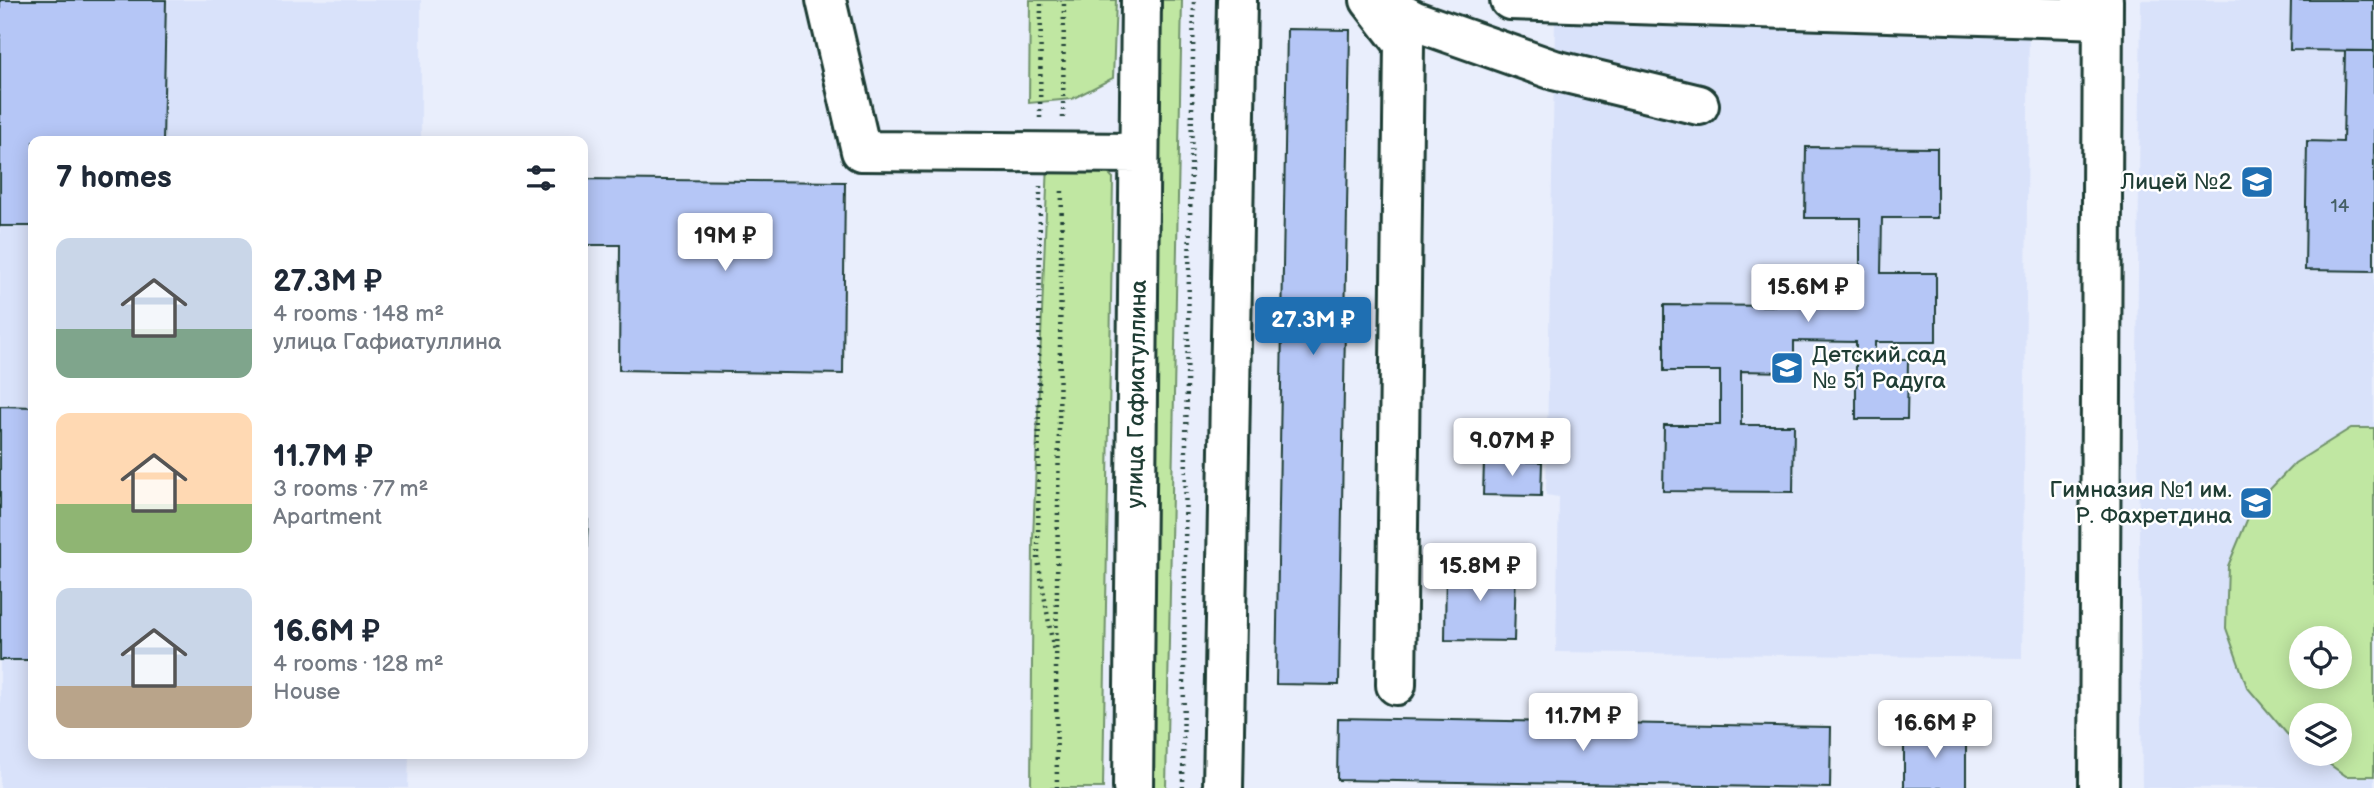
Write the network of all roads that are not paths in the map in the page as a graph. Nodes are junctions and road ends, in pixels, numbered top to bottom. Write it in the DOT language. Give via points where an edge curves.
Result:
graph roads {
  1 [pos="826,0"];
  2 [pos="1140,0"];
  3 [pos="1237,0"];
  4 [pos="1372,0"];
  5 [pos="1510,0"];
  6 [pos="1931,6"];
  7 [pos="2103,9"];
  8 [pos="1699,105"];
  9 [pos="1139,153"];
  10 [pos="1396,685"];
  11 [pos="1133,788"];
  12 [pos="1223,788"];
  13 [pos="2099,788"];
  1 -- 9 [label="street" via="861,151"];
  2 -- 9 [label="street, улица Гафиатуллина"];
  3 -- 12 [label="street"];
  4 -- 8 [label="street" via="1415,21 1554,70"];
  4 -- 10 [label="street" via="1404,44"];
  5 -- 6 [label="street"];
  6 -- 7 [label="street"];
  7 -- 13 [label="street"];
  9 -- 11 [label="street, улица Гафиатуллина"];
}
